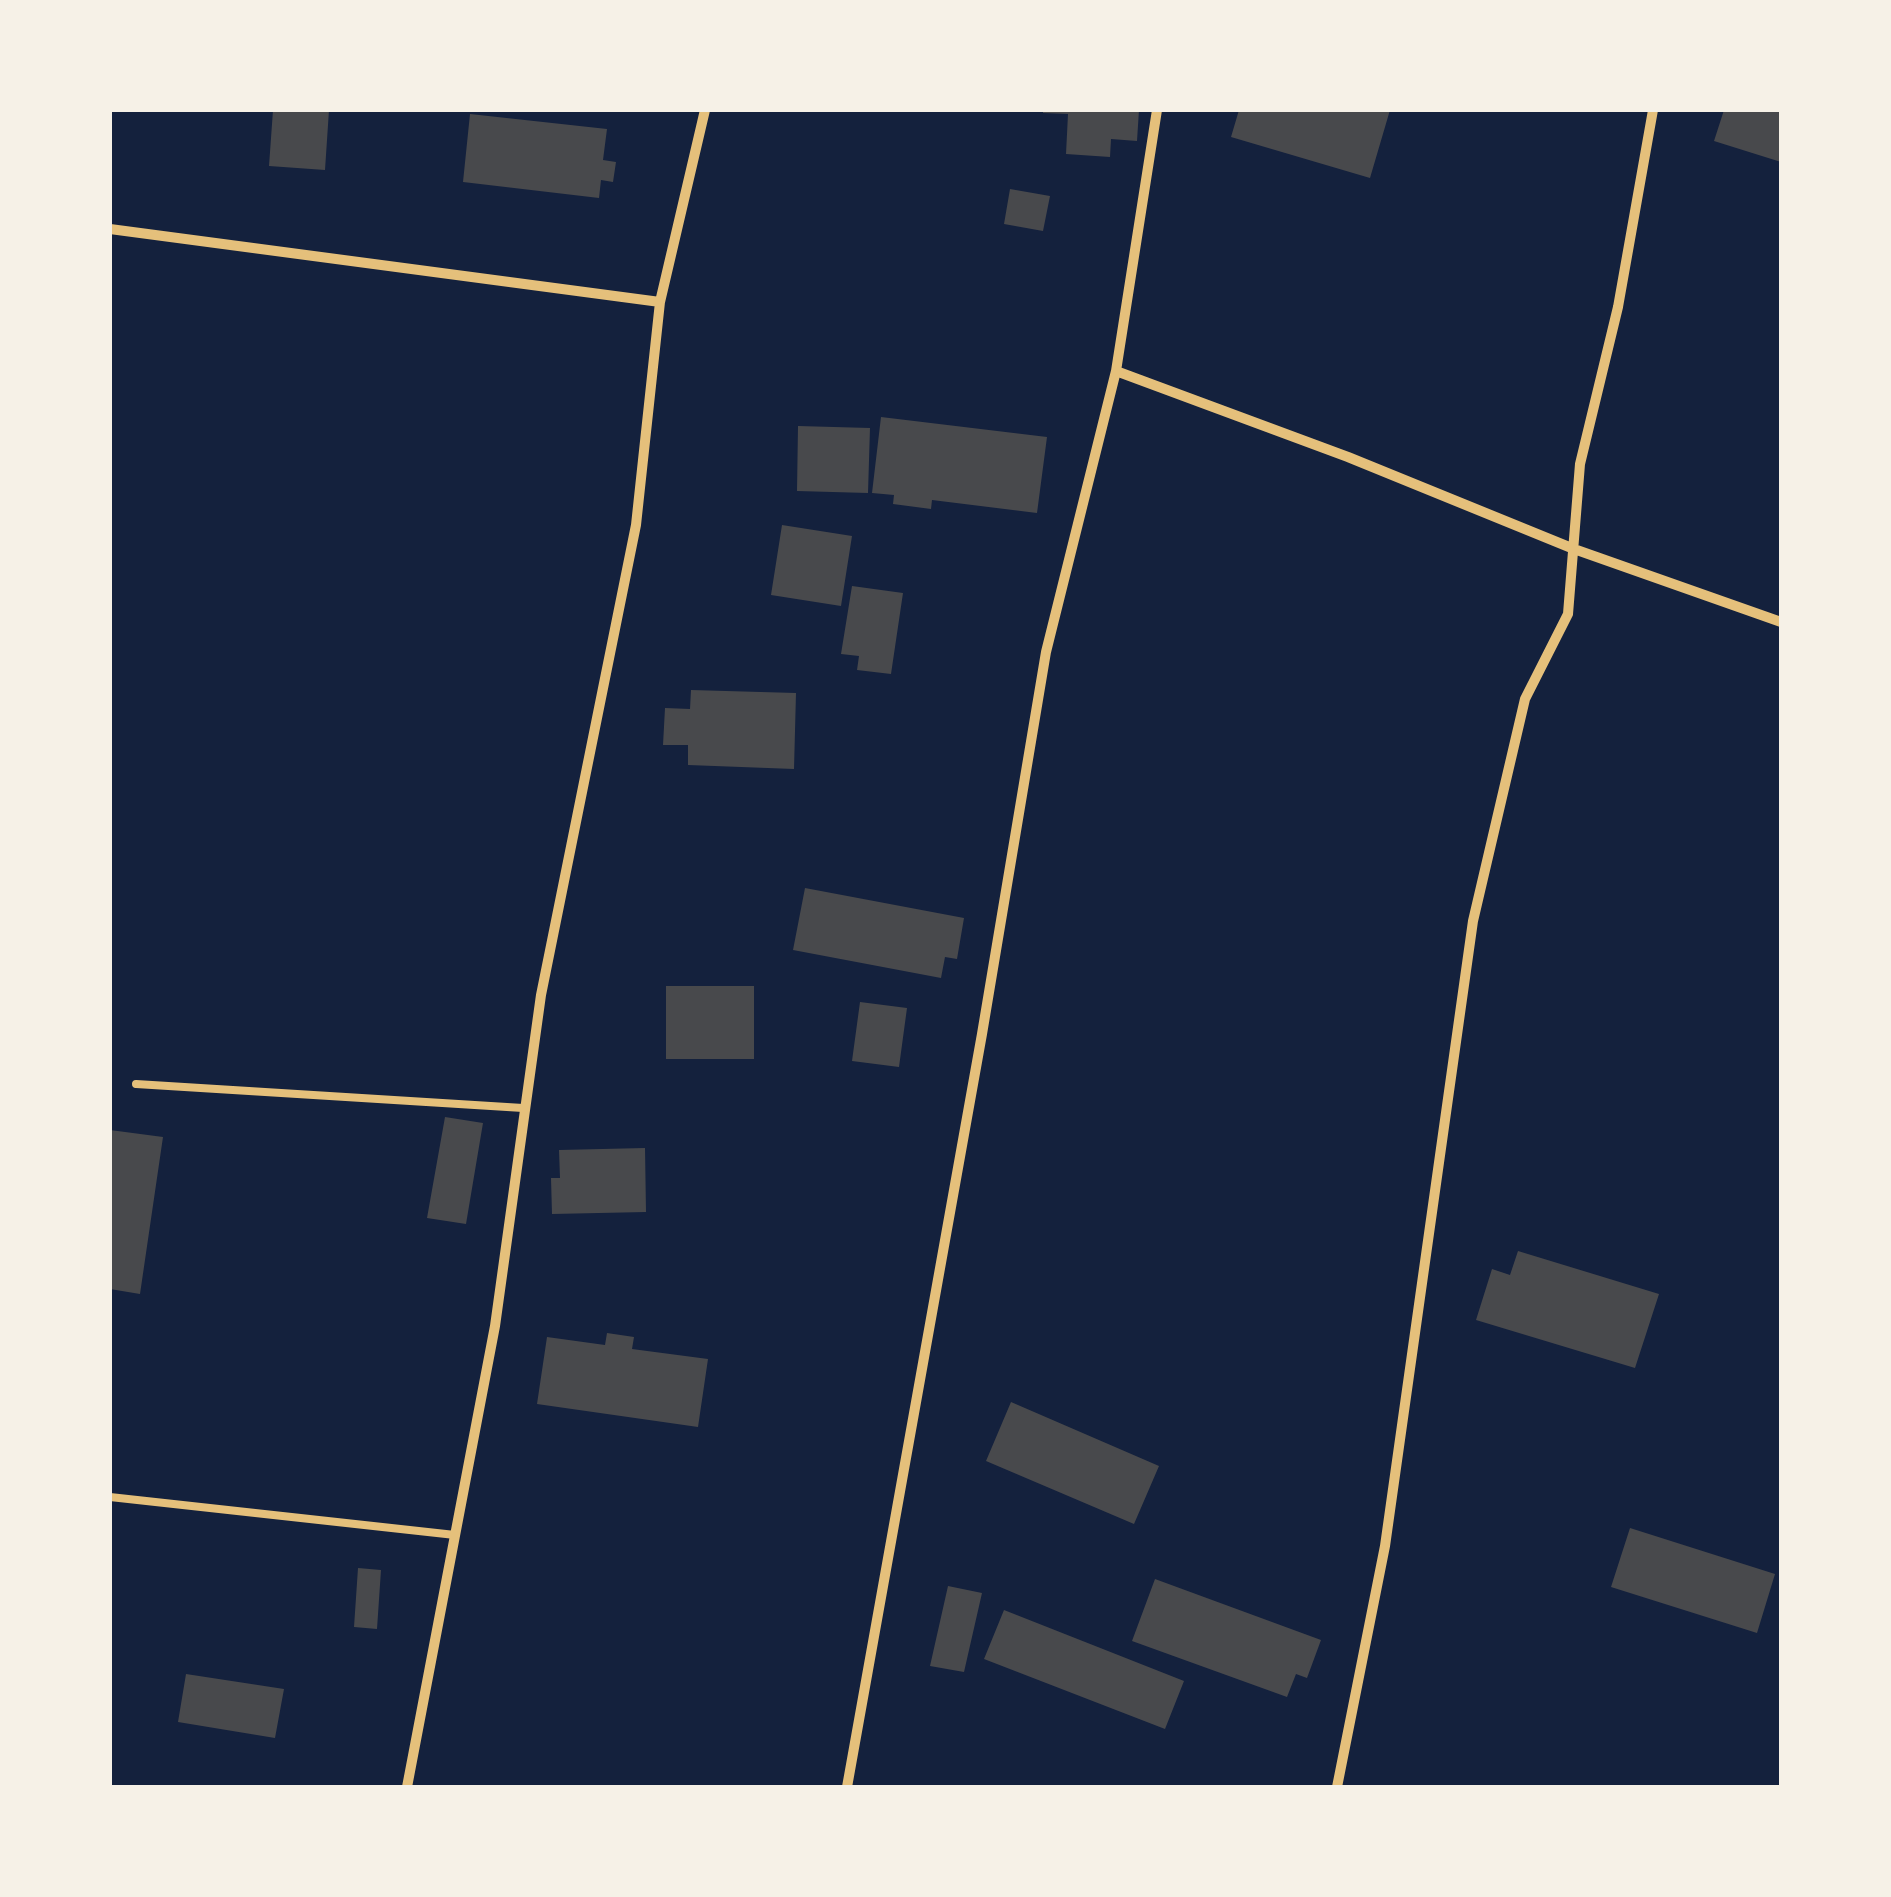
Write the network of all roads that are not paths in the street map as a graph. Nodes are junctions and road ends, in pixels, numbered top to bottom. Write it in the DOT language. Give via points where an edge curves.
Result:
graph roads {
  1 [pos="705,110"];
  2 [pos="1157,110"];
  3 [pos="1652,110"];
  4 [pos="110,229"];
  5 [pos="660,302"];
  6 [pos="1116,371"];
  7 [pos="1574,549"];
  8 [pos="1781,622"];
  9 [pos="136,1084"];
  10 [pos="523,1108"];
  11 [pos="110,1497"];
  12 [pos="455,1535"];
  13 [pos="408,1787"];
  14 [pos="846,1787"];
  15 [pos="1337,1787"];
  1 -- 5 [label="street"];
  2 -- 6 [label="street"];
  3 -- 7 [label="street" via="1618,306 1580,464"];
  4 -- 5 [label="street"];
  5 -- 10 [label="street" via="636,524"];
  6 -- 7 [label="street"];
  6 -- 14 [label="street" via="1046,652"];
  7 -- 8 [label="street"];
  7 -- 15 [label="street" via="1568,614 1526,700 1473,921 1385,1546"];
  9 -- 10 [label="lane"];
  10 -- 12 [label="street" via="495,1326"];
  11 -- 12 [label="lane"];
  12 -- 13 [label="street"];
}
